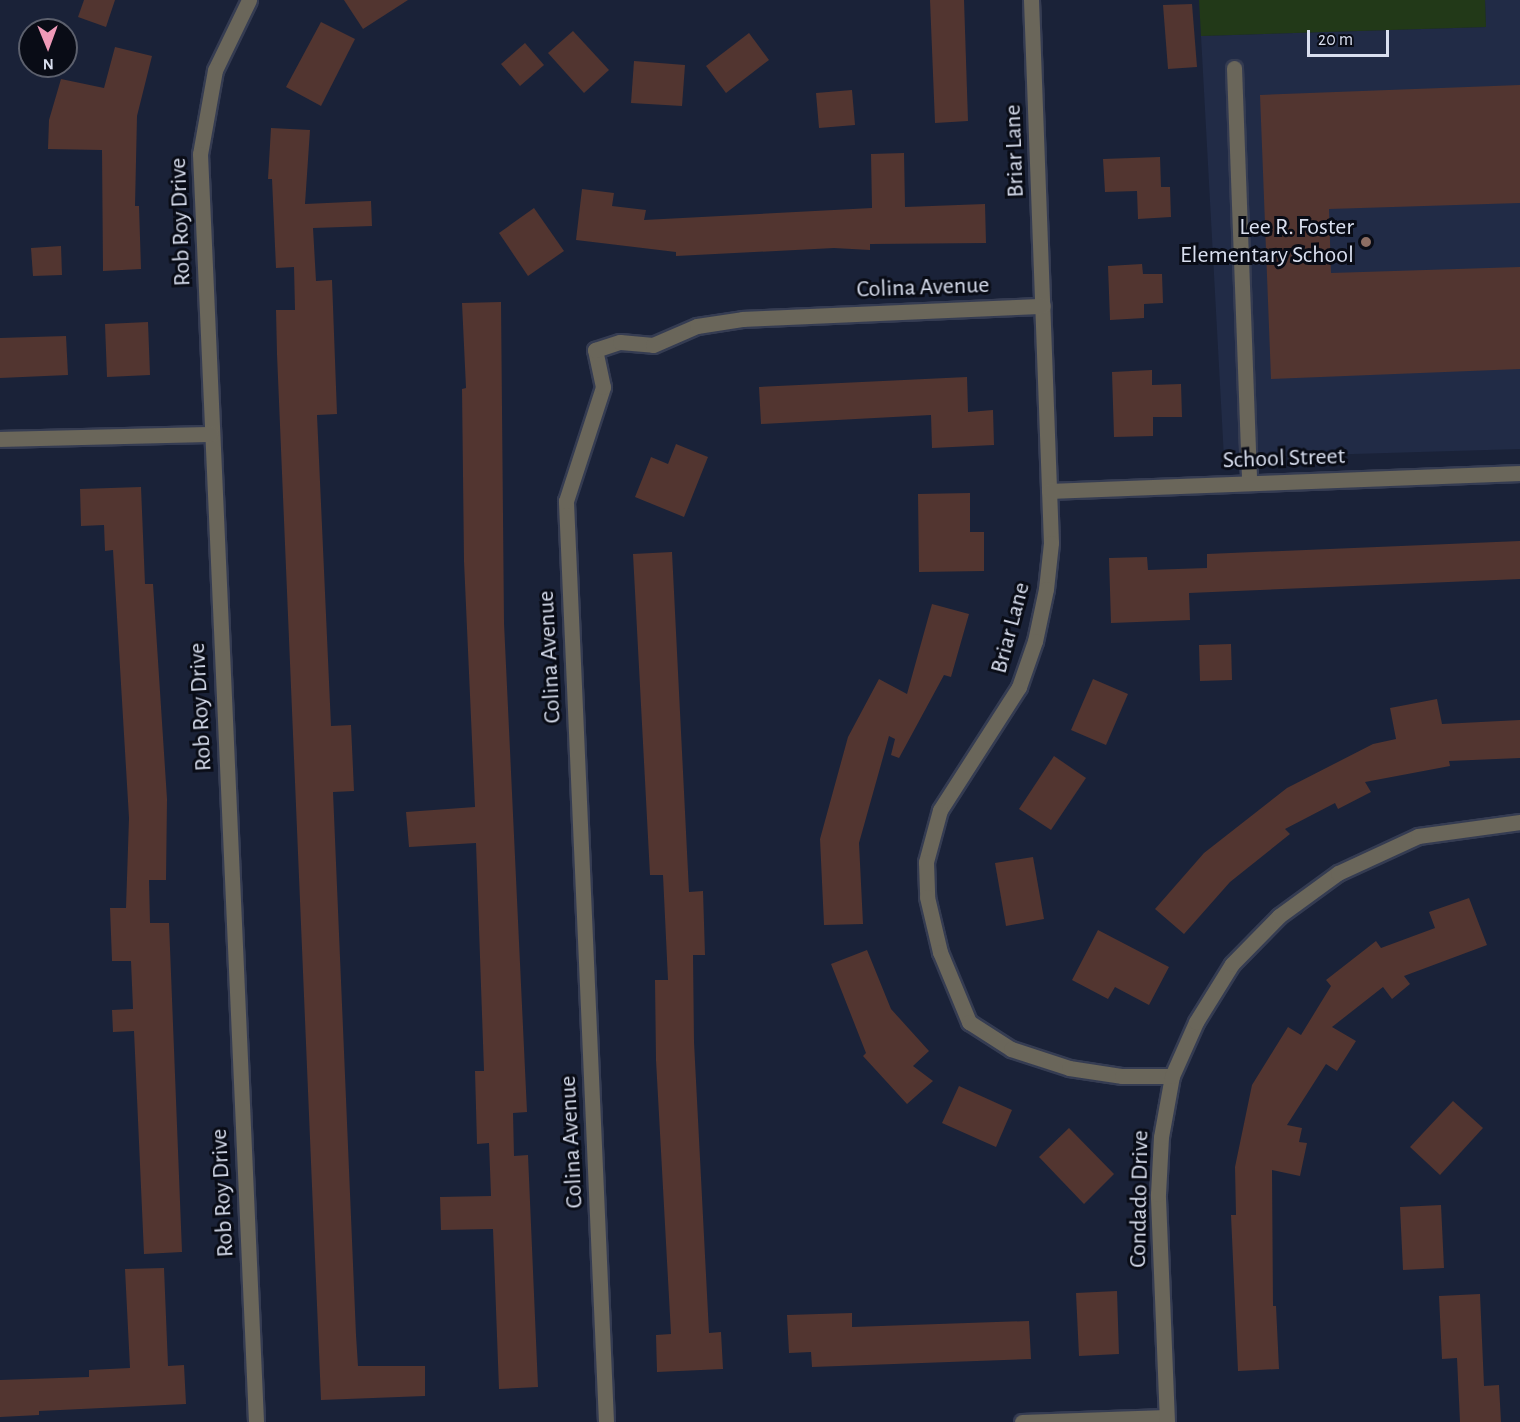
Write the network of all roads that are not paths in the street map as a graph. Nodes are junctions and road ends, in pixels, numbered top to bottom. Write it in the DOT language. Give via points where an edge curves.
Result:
graph roads {
  1 [pos="249,0"];
  2 [pos="1031,0"];
  3 [pos="1233,68"];
  4 [pos="1043,306"];
  5 [pos="212,434"];
  6 [pos="0,439"];
  7 [pos="1520,473"];
  8 [pos="1249,483"];
  9 [pos="1049,491"];
  10 [pos="1520,822"];
  11 [pos="1172,1077"];
  12 [pos="1166,1420"];
  13 [pos="1076,1421"];
  14 [pos="256,1422"];
  15 [pos="606,1422"];
  16 [pos="1022,1422"];
  1 -- 5 [label="street, Rob Roy Drive" via="215,70 200,154"];
  2 -- 4 [label="street, Briar Lane"];
  3 -- 8 [label="street"];
  4 -- 9 [label="street, Briar Lane"];
  4 -- 15 [label="street, Colina Avenue" via="743,319 697,326 653,345 620,342 595,350 603,387 566,501"];
  5 -- 6 [label="street"];
  5 -- 14 [label="street, Rob Roy Drive"];
  7 -- 8 [label="street, School Street"];
  8 -- 9 [label="street, School Street"];
  9 -- 11 [label="street, Briar Lane" via="1051,543 1035,641 1019,687 940,810 926,862 927,897 940,952 969,1022 1011,1049 1069,1068"];
  10 -- 11 [label="street, Condado Drive" via="1418,836 1338,873 1296,904 1232,964 1196,1022"];
  11 -- 12 [label="street, Condado Drive" via="1161,1137 1158,1194"];
  12 -- 13 [label="street"];
  13 -- 16 [label="street"];
}
